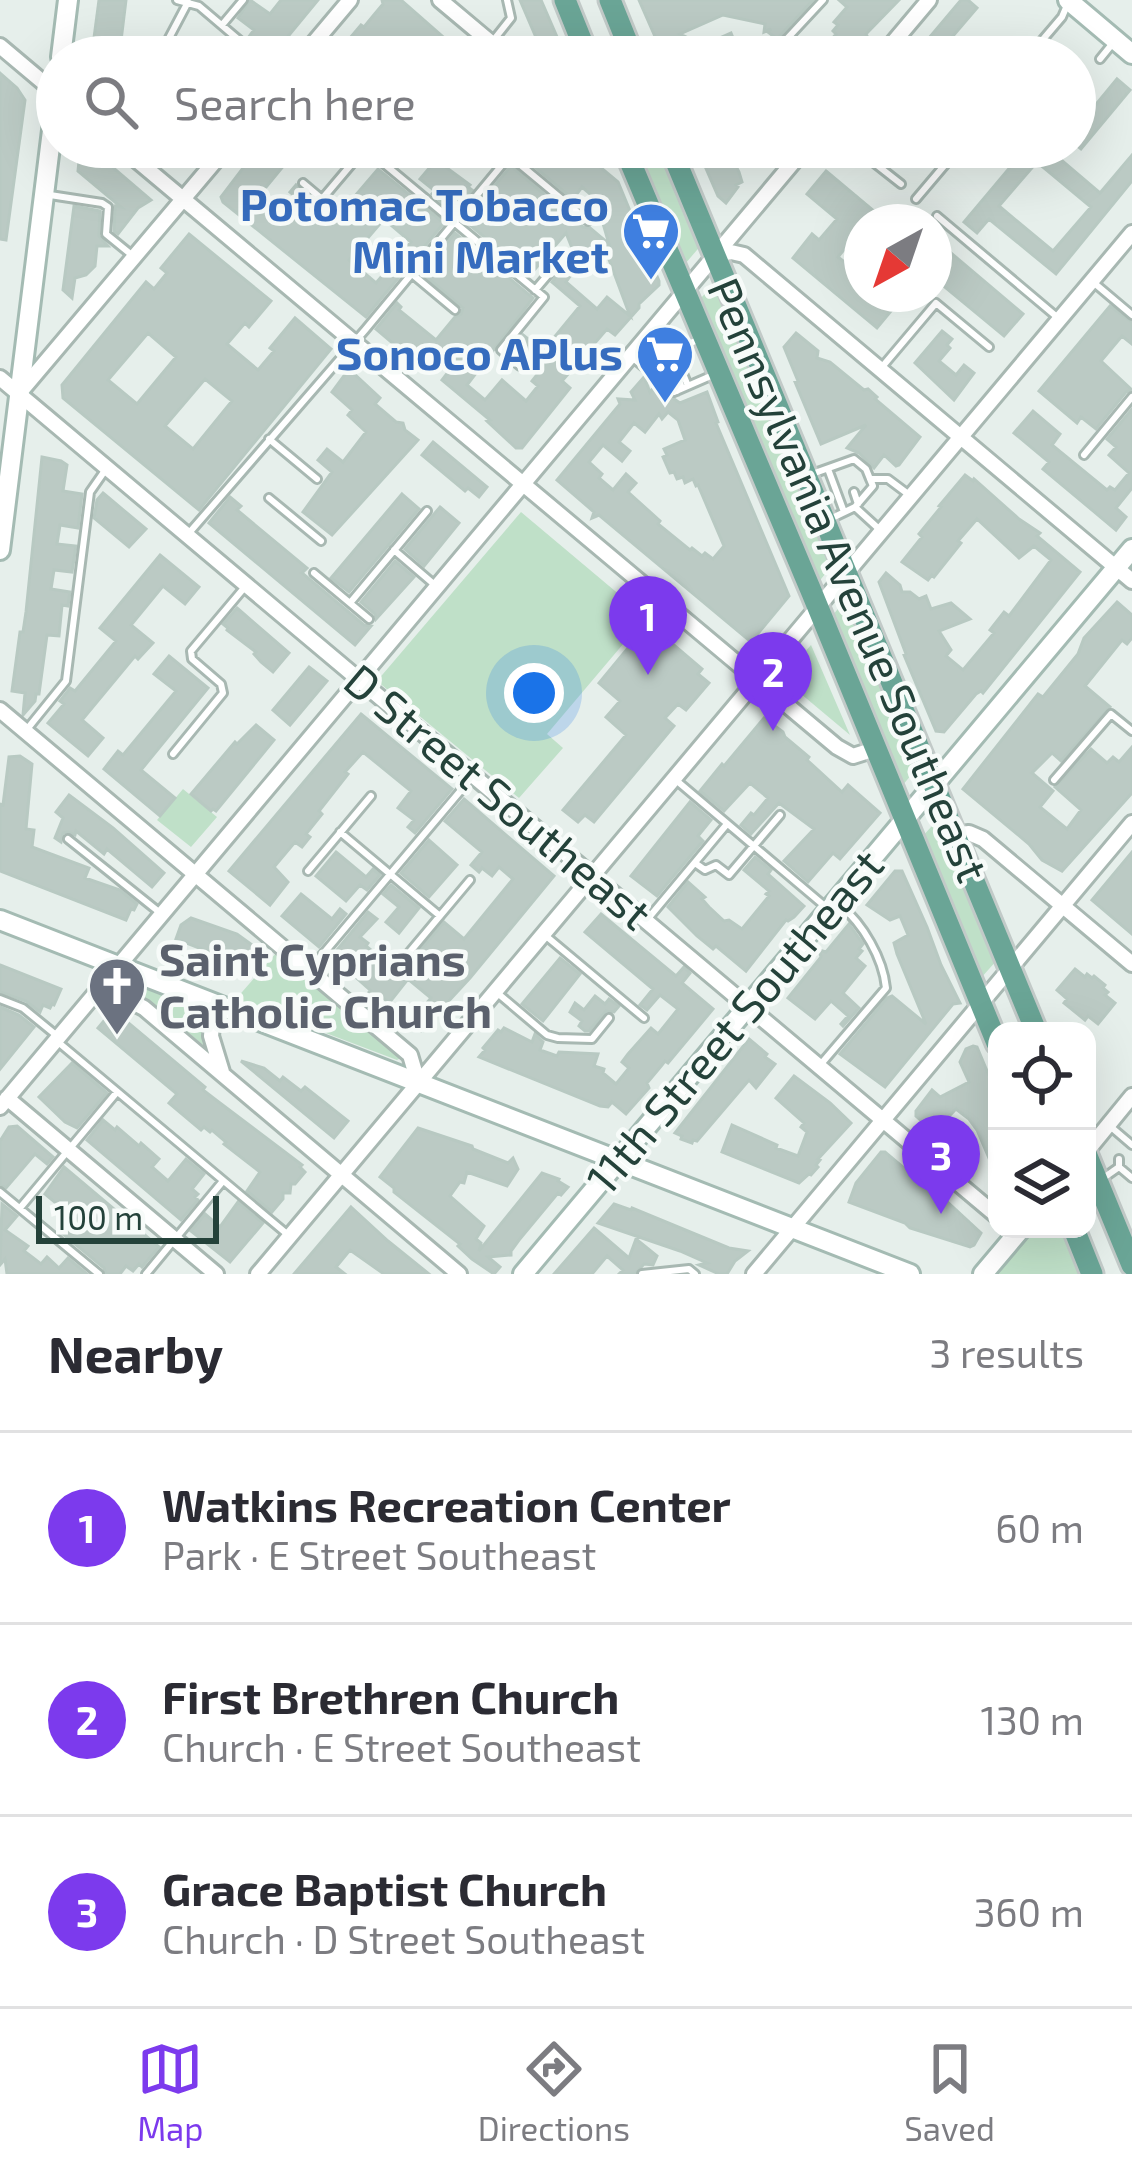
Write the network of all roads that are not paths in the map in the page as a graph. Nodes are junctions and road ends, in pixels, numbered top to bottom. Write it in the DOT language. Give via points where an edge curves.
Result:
graph roads {
  1 [pos="68,0"];
  2 [pos="177,0"];
  3 [pos="188,0"];
  4 [pos="243,0"];
  5 [pos="350,0"];
  6 [pos="440,0"];
  7 [pos="507,0"];
  8 [pos="565,0"];
  9 [pos="610,0"];
  10 [pos="823,0"];
  11 [pos="929,0"];
  12 [pos="1068,1"];
  13 [pos="222,26"];
  14 [pos="64,36"];
  15 [pos="170,36"];
  16 [pos="234,36"];
  17 [pos="320,36"];
  18 [pos="483,36"];
  19 [pos="497,36"];
  20 [pos="580,36"];
  21 [pos="625,36"];
  22 [pos="790,36"];
  23 [pos="899,36"];
  24 [pos="1046,36"];
  25 [pos="1116,40"];
  26 [pos="0,46"];
  27 [pos="1132,54"];
  28 [pos="1100,58"];
  29 [pos="36,75"];
  30 [pos="47,168"];
  31 [pos="146,168"];
  32 [pos="209,168"];
  33 [pos="348,168"];
  34 [pos="390,168"];
  35 [pos="500,168"];
  36 [pos="524,168"];
  37 [pos="628,168"];
  38 [pos="679,168"];
  39 [pos="782,168"];
  40 [pos="881,168"];
  41 [pos="942,168"];
  42 [pos="303,183"];
  43 [pos="901,184"];
  44 [pos="44,194"];
  45 [pos="182,199"];
  46 [pos="916,199"];
  47 [pos="588,221"];
  48 [pos="454,222"];
  49 [pos="952,228"];
  50 [pos="1132,233"];
  51 [pos="133,256"];
  52 [pos="715,256"];
  53 [pos="558,263"];
  54 [pos="412,274"];
  55 [pos="1092,281"];
  56 [pos="535,290"];
  57 [pos="686,290"];
  58 [pos="455,310"];
  59 [pos="1132,315"];
  60 [pos="1060,319"];
  61 [pos="656,326"];
  62 [pos="705,338"];
  63 [pos="353,343"];
  64 [pos="989,347"];
  65 [pos="671,354"];
  66 [pos="631,356"];
  67 [pos="520,366"];
  68 [pos="880,369"];
  69 [pos="647,370"];
  70 [pos="720,372"];
  71 [pos="0,378"];
  72 [pos="685,387"];
  73 [pos="18,394"];
  74 [pos="1132,397"];
  75 [pos="0,416"];
  76 [pos="961,437"];
  77 [pos="269,439"];
  78 [pos="1084,454"];
  79 [pos="843,463"];
  80 [pos="106,469"];
  81 [pos="817,472"];
  82 [pos="848,476"];
  83 [pos="317,479"];
  84 [pos="870,479"];
  85 [pos="522,484"];
  86 [pos="854,492"];
  87 [pos="910,496"];
  88 [pos="269,498"];
  89 [pos="857,506"];
  90 [pos="427,511"];
  91 [pos="834,517"];
  92 [pos="881,531"];
  93 [pos="186,536"];
  94 [pos="321,542"];
  95 [pos="1132,549"];
  96 [pos="0,550"];
  97 [pos="394,550"];
  98 [pos="314,573"];
  99 [pos="846,573"];
  100 [pos="1124,574"];
  101 [pos="245,586"];
  102 [pos="436,586"];
  103 [pos="350,603"];
  104 [pos="817,608"];
  105 [pos="369,619"];
  106 [pos="358,680"];
  107 [pos="756,681"];
  108 [pos="0,710"];
  109 [pos="25,731"];
  110 [pos="1132,731"];
  111 [pos="875,749"];
  112 [pos="173,754"];
  113 [pos="472,776"];
  114 [pos="674,778"];
  115 [pos="1054,780"];
  116 [pos="934,785"];
  117 [pos="371,796"];
  118 [pos="780,815"];
  119 [pos="905,820"];
  120 [pos="1132,823"];
  121 [pos="728,824"];
  122 [pos="340,832"];
  123 [pos="954,835"];
  124 [pos="68,839"];
  125 [pos="754,846"];
  126 [pos="694,862"];
  127 [pos="308,871"];
  128 [pos="196,874"];
  129 [pos="390,874"];
  130 [pos="592,876"];
  131 [pos="470,880"];
  132 [pos="832,905"];
  133 [pos="1062,906"];
  134 [pos="161,914"];
  135 [pos="440,916"];
  136 [pos="0,920"];
  137 [pos="646,921"];
  138 [pos="543,934"];
  139 [pos="408,954"];
  140 [pos="1132,964"];
  141 [pos="118,966"];
  142 [pos="1010,968"];
  143 [pos="309,970"];
  144 [pos="101,986"];
  145 [pos="495,991"];
  146 [pos="0,999"];
  147 [pos="981,1003"];
  148 [pos="214,1004"];
  149 [pos="747,1007"];
  150 [pos="609,1018"];
  151 [pos="644,1018"];
  152 [pos="989,1022"];
  153 [pos="1032,1022"];
  154 [pos="57,1039"];
  155 [pos="819,1066"];
  156 [pos="224,1076"];
  157 [pos="418,1082"];
  158 [pos="117,1092"];
  159 [pos="1132,1096"];
  160 [pos="4,1103"];
  161 [pos="883,1120"];
  162 [pos="1108,1125"];
  163 [pos="1096,1141"];
  164 [pos="1129,1144"];
  165 [pos="68,1149"];
  166 [pos="619,1160"];
  167 [pos="341,1175"];
  168 [pos="1096,1177"];
  169 [pos="1132,1178"];
  170 [pos="223,1181"];
  171 [pos="1098,1182"];
  172 [pos="0,1192"];
  173 [pos="20,1208"];
  174 [pos="988,1208"];
  175 [pos="792,1229"];
  176 [pos="290,1236"];
  177 [pos="1011,1238"];
  178 [pos="1078,1238"];
  179 [pos="175,1239"];
  180 [pos="1132,1265"];
  181 [pos="99,1274"];
  182 [pos="146,1274"];
  183 [pos="216,1274"];
  184 [pos="258,1274"];
  185 [pos="459,1274"];
  186 [pos="523,1274"];
  187 [pos="643,1274"];
  188 [pos="695,1274"];
  189 [pos="754,1274"];
  190 [pos="910,1274"];
  191 [pos="983,1274"];
  192 [pos="1092,1274"];
  1 -- 14 [label="street"];
  2 -- 3 [label="lane"];
  3 -- 13 [label="lane"];
  3 -- 15 [label="lane"];
  4 -- 13 [label="lane"];
  5 -- 17 [label="street"];
  6 -- 18 [label="street"];
  7 -- 19 [label="lane" via="511,18"];
  8 -- 20 [label="main road"];
  9 -- 21 [label="main road"];
  10 -- 22 [label="lane"];
  11 -- 23 [label="street"];
  12 -- 24 [label="lane"];
  12 -- 25 [label="street"];
  13 -- 16 [label="lane"];
  25 -- 27 [label="street"];
  25 -- 28 [label="lane"];
  26 -- 29 [label="street"];
  30 -- 44 [label="street"];
  31 -- 45 [label="street"];
  32 -- 45 [label="street"];
  33 -- 42 [label="lane" via="322,199"];
  34 -- 48 [label="lane"];
  35 -- 48 [label="lane"];
  36 -- 47 [label="lane"];
  37 -- 57 [label="main road, Pennsylvania Avenue Southeast"];
  38 -- 52 [label="main road, Pennsylvania Avenue Southeast"];
  39 -- 52 [label="street"];
  40 -- 43 [label="lane"];
  41 -- 46 [label="lane"];
  44 -- 51 [label="lane" via="102,202 106,234"];
  44 -- 73 [label="street"];
  45 -- 51 [label="street"];
  45 -- 63 [label="street"];
  48 -- 54 [label="lane"];
  48 -- 56 [label="lane"];
  49 -- 60 [label="lane"];
  50 -- 55 [label="street"];
  51 -- 73 [label="street"];
  52 -- 57 [label="street"];
  52 -- 68 [label="street" via="744,255"];
  52 -- 81 [label="main road, Pennsylvania Avenue Southeast"];
  53 -- 56 [label="lane"];
  54 -- 58 [label="lane"];
  54 -- 63 [label="lane"];
  55 -- 59 [label="lane"];
  55 -- 60 [label="street"];
  56 -- 67 [label="lane" via="544,297 501,350"];
  57 -- 61 [label="street"];
  57 -- 62 [label="main road, Pennsylvania Avenue Southeast"];
  60 -- 76 [label="street"];
  61 -- 65 [label="lane"];
  61 -- 66 [label="street"];
  62 -- 65 [label="lane"];
  62 -- 70 [label="main road, Pennsylvania Avenue Southeast"];
  63 -- 77 [label="lane"];
  63 -- 85 [label="street"];
  64 -- 68 [label="lane" via="936,303"];
  65 -- 69 [label="lane"];
  66 -- 69 [label="lane"];
  66 -- 85 [label="street"];
  68 -- 76 [label="street"];
  69 -- 72 [label="lane" via="674,392"];
  70 -- 72 [label="lane"];
  70 -- 104 [label="main road, Pennsylvania Avenue Southeast"];
  71 -- 73 [label="street, D Street Southeast"];
  72 -- 72 [label="lane" via="679,372"];
  73 -- 75 [label="street"];
  73 -- 80 [label="street, D Street Southeast"];
  73 -- 96 [label="street"];
  74 -- 78 [label="lane"];
  76 -- 87 [label="street"];
  76 -- 100 [label="street"];
  77 -- 83 [label="lane"];
  77 -- 93 [label="lane"];
  79 -- 81 [label="lane"];
  79 -- 82 [label="lane"];
  79 -- 84 [label="lane" via="854,459"];
  80 -- 93 [label="street, D Street Southeast"];
  80 -- 109 [label="lane" via="91,492 66,681"];
  81 -- 91 [label="main road, Pennsylvania Avenue Southeast"];
  84 -- 87 [label="lane" via="888,479"];
  84 -- 89 [label="lane"];
  85 -- 102 [label="street"];
  85 -- 107 [label="street"];
  86 -- 89 [label="lane"];
  87 -- 92 [label="street"];
  88 -- 94 [label="lane"];
  89 -- 91 [label="lane"];
  89 -- 92 [label="lane"];
  90 -- 97 [label="lane"];
  91 -- 99 [label="main road, Pennsylvania Avenue Southeast"];
  92 -- 99 [label="street"];
  93 -- 101 [label="street, D Street Southeast"];
  95 -- 100 [label="street, 11th Street Southeast"];
  97 -- 102 [label="lane"];
  97 -- 103 [label="lane"];
  98 -- 103 [label="lane"];
  99 -- 104 [label="street"];
  99 -- 116 [label="main road, Pennsylvania Avenue Southeast"];
  100 -- 116 [label="street, 11th Street Southeast"];
  101 -- 106 [label="street, D Street Southeast"];
  101 -- 112 [label="lane" via="191,651 223,693"];
  102 -- 106 [label="street"];
  103 -- 105 [label="lane"];
  104 -- 107 [label="street"];
  104 -- 111 [label="main road, Pennsylvania Avenue Southeast"];
  106 -- 113 [label="street, D Street Southeast"];
  106 -- 128 [label="street"];
  107 -- 111 [label="street" via="843,752"];
  107 -- 114 [label="street"];
  108 -- 109 [label="street"];
  109 -- 128 [label="street"];
  110 -- 115 [label="lane" via="1111,714"];
  111 -- 119 [label="main road, Pennsylvania Avenue Southeast"];
  113 -- 129 [label="lane"];
  113 -- 130 [label="street, D Street Southeast"];
  114 -- 121 [label="lane"];
  114 -- 130 [label="street"];
  116 -- 119 [label="street, 11th Street Southeast"];
  116 -- 123 [label="main road, Pennsylvania Avenue Southeast"];
  117 -- 122 [label="lane"];
  118 -- 125 [label="lane"];
  119 -- 132 [label="street, 11th Street Southeast"];
  119 -- 147 [label="main road, Pennsylvania Avenue Southeast"];
  120 -- 133 [label="street"];
  121 -- 125 [label="lane"];
  121 -- 126 [label="lane"];
  122 -- 127 [label="lane"];
  122 -- 129 [label="lane"];
  123 -- 133 [label="street" via="979,837"];
  123 -- 142 [label="main road, Pennsylvania Avenue Southeast"];
  124 -- 134 [label="lane"];
  125 -- 126 [label="lane" via="730,875"];
  125 -- 132 [label="lane"];
  126 -- 137 [label="lane"];
  128 -- 134 [label="street"];
  128 -- 143 [label="street"];
  129 -- 135 [label="lane"];
  129 -- 143 [label="lane"];
  130 -- 137 [label="street, D Street Southeast"];
  130 -- 138 [label="street"];
  131 -- 135 [label="lane"];
  132 -- 149 [label="street, 11th Street Southeast"];
  132 -- 155 [label="lane" via="857,921 886,988"];
  133 -- 140 [label="street"];
  133 -- 142 [label="street"];
  134 -- 141 [label="street"];
  135 -- 139 [label="lane"];
  136 -- 141 [label="street"];
  137 -- 149 [label="street, D Street Southeast"];
  138 -- 145 [label="street"];
  138 -- 151 [label="lane"];
  141 -- 144 [label="street"];
  141 -- 148 [label="street"];
  142 -- 147 [label="street"];
  142 -- 153 [label="main road, Pennsylvania Avenue Southeast"];
  143 -- 157 [label="street" via="410,1055"];
  144 -- 154 [label="street"];
  144 -- 156 [label="street" via="137,1004"];
  145 -- 150 [label="lane" via="552,1037 592,1039"];
  145 -- 157 [label="street"];
  146 -- 154 [label="lane"];
  147 -- 152 [label="main road, Pennsylvania Avenue Southeast"];
  147 -- 161 [label="street"];
  148 -- 156 [label="street" via="211,1036"];
  148 -- 157 [label="street"];
  149 -- 155 [label="street, D Street Southeast"];
  149 -- 166 [label="street, 11th Street Southeast"];
  154 -- 158 [label="lane"];
  154 -- 160 [label="street"];
  155 -- 161 [label="street, D Street Southeast"];
  156 -- 167 [label="street"];
  157 -- 166 [label="street"];
  157 -- 167 [label="street"];
  158 -- 165 [label="lane"];
  158 -- 170 [label="lane"];
  159 -- 162 [label="street"];
  160 -- 165 [label="street"];
  161 -- 174 [label="street, D Street Southeast"];
  161 -- 175 [label="street"];
  162 -- 163 [label="street"];
  162 -- 164 [label="lane"];
  165 -- 173 [label="lane"];
  165 -- 179 [label="street"];
  166 -- 175 [label="street"];
  166 -- 186 [label="street, 11th Street Southeast"];
  167 -- 176 [label="street"];
  167 -- 185 [label="street"];
  168 -- 171 [label="main road"];
  169 -- 171 [label="lane" via="1122,1166"];
  170 -- 176 [label="lane"];
  170 -- 179 [label="lane"];
  171 -- 180 [label="main road" via="1123,1227"];
  172 -- 173 [label="lane"];
  173 -- 181 [label="lane"];
  175 -- 189 [label="street"];
  175 -- 190 [label="street"];
  176 -- 184 [label="street"];
  177 -- 191 [label="street"];
  178 -- 192 [label="main road"];
  179 -- 182 [label="lane"];
  179 -- 183 [label="street"];
  187 -- 188 [label="lane"];
}
